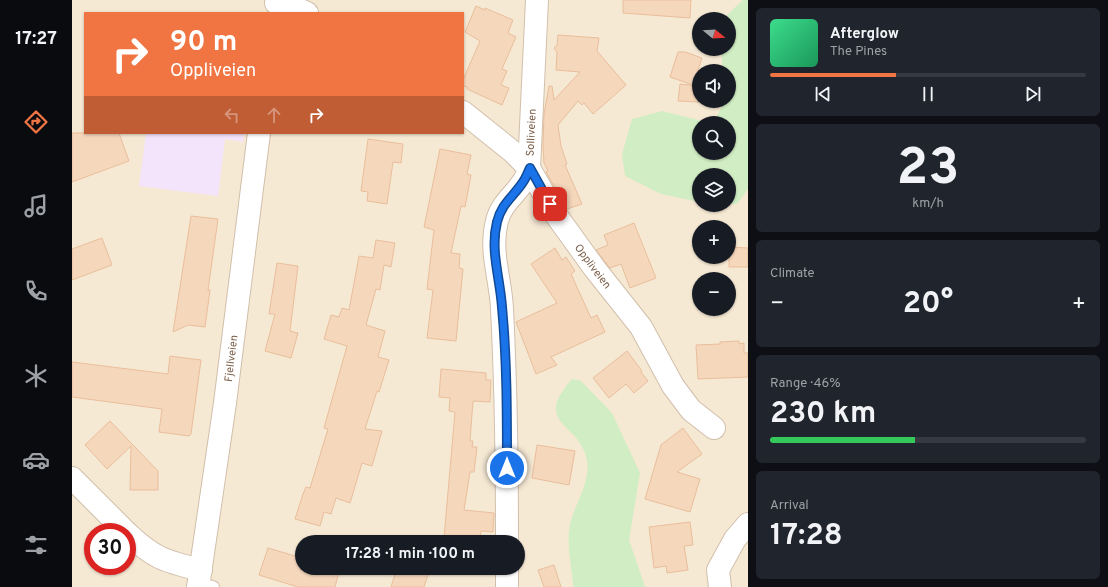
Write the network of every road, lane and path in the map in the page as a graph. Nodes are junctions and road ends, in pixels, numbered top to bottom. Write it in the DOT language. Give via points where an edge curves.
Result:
graph roads {
  1 [pos="537,0"];
  2 [pos="276,5"];
  3 [pos="305,12"];
  4 [pos="464,113"];
  5 [pos="259,134"];
  6 [pos="530,168"];
  7 [pos="714,428"];
  8 [pos="72,478"];
  9 [pos="116,523"];
  10 [pos="748,524"];
  11 [pos="507,535"];
  12 [pos="136,542"];
  13 [pos="507,575"];
  14 [pos="203,582"];
  15 [pos="507,587"];
  16 [pos="720,587"];
  1 -- 6 [label="street, Solliveien"];
  2 -- 3 [label="street" via="287,4"];
  4 -- 6 [label="street, Oppliveien" via="514,152"];
  5 -- 14 [label="street, Fjellveien"];
  6 -- 7 [label="street, Oppliveien" via="556,215 641,327 673,386 691,410"];
  6 -- 11 [label="street, Solliveien" via="523,182 502,207 494,236 502,306 506,394"];
  8 -- 9 [label="street"];
  10 -- 16 [label="street" via="735,539 718,570"];
  12 -- 14 [label="street" via="146,551"];
  13 -- 15 [label="street"];
}
